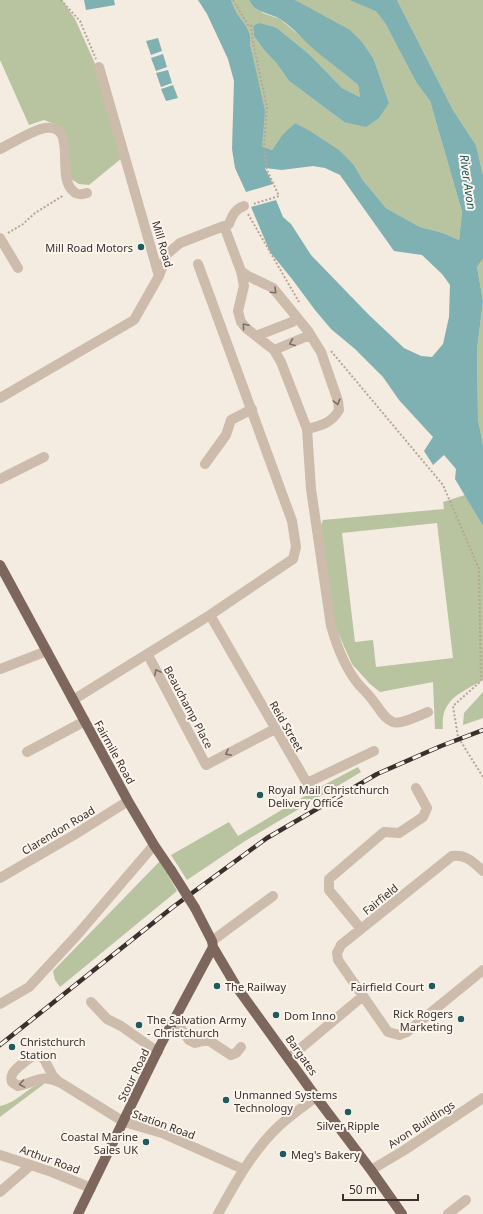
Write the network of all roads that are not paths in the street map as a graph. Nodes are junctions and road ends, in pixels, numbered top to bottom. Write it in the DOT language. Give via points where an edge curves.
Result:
graph roads {
  1 [pos="99,67"];
  2 [pos="0,149"];
  3 [pos="87,193"];
  4 [pos="244,206"];
  5 [pos="224,226"];
  6 [pos="2,236"];
  7 [pos="198,264"];
  8 [pos="18,268"];
  9 [pos="241,271"];
  10 [pos="159,276"];
  11 [pos="298,318"];
  12 [pos="310,335"];
  13 [pos="256,336"];
  14 [pos="274,350"];
  15 [pos="0,398"];
  16 [pos="252,409"];
  17 [pos="307,429"];
  18 [pos="44,457"];
  19 [pos="205,464"];
  20 [pos="0,479"];
  21 [pos="0,565"];
  22 [pos="210,615"];
  23 [pos="47,651"];
  24 [pos="148,655"];
  25 [pos="0,669"];
  26 [pos="73,700"];
  27 [pos="428,712"];
  28 [pos="85,721"];
  29 [pos="275,729"];
  30 [pos="374,750"];
  31 [pos="27,752"];
  32 [pos="416,788"];
  33 [pos="128,801"];
  34 [pos="154,845"];
  35 [pos="483,871"];
  36 [pos="0,878"];
  37 [pos="274,896"];
  38 [pos="361,928"];
  39 [pos="212,944"];
  40 [pos="483,970"];
  41 [pos="363,996"];
  42 [pos="91,1002"];
  43 [pos="0,1004"];
  44 [pos="174,1019"];
  45 [pos="241,1047"];
  46 [pos="158,1052"];
  47 [pos="289,1058"];
  48 [pos="59,1082"];
  49 [pos="316,1097"];
  50 [pos="483,1098"];
  51 [pos="124,1122"];
  52 [pos="0,1155"];
  53 [pos="31,1165"];
  54 [pos="243,1169"];
  55 [pos="372,1170"];
  56 [pos="91,1188"];
  57 [pos="0,1192"];
  58 [pos="466,1200"];
  59 [pos="78,1214"];
  60 [pos="218,1214"];
  61 [pos="402,1214"];
  62 [pos="448,1214"];
  1 -- 10 [label="street, Mill Road"];
  2 -- 3 [label="street" via="44,128 55,129 63,136 66,181 74,192 80,195"];
  4 -- 5 [label="street" via="239,208"];
  5 -- 9 [label="street"];
  5 -- 10 [label="street" via="180,243 167,254"];
  6 -- 8 [label="street"];
  7 -- 16 [label="street"];
  9 -- 11 [label="street, one-way" via="273,288"];
  13 -- 9 [label="street, one-way" via="241,322 238,311 244,286"];
  10 -- 15 [label="street, Mill Road" via="134,320"];
  11 -- 12 [label="street"];
  11 -- 13 [label="street"];
  12 -- 14 [label="street, one-way"];
  12 -- 17 [label="street, one-way" via="321,352 339,410 335,418"];
  13 -- 14 [label="street"];
  14 -- 17 [label="street"];
  16 -- 19 [label="street" via="231,420 226,435"];
  16 -- 22 [label="street" via="292,521 296,547 293,559"];
  17 -- 27 [label="street" via="311,489 330,619 342,660 386,718 394,723"];
  18 -- 20 [label="street"];
  21 -- 23 [label="main road, Fairmile Road"];
  22 -- 24 [label="street"];
  22 -- 29 [label="street, Reid Street"];
  23 -- 25 [label="street"];
  23 -- 26 [label="main road, Fairmile Road"];
  24 -- 26 [label="street"];
  29 -- 24 [label="street, Beauchamp Place, one-way" via="247,748 206,765"];
  26 -- 28 [label="main road, Fairmile Road"];
  28 -- 31 [label="street"];
  28 -- 33 [label="main road, Fairmile Road"];
  29 -- 30 [label="street, Reid Street" via="307,783"];
  32 -- 38 [label="street" via="427,808 423,817 399,833 384,832 329,879 329,890"];
  33 -- 34 [label="main road, Fairmile Road"];
  33 -- 36 [label="street, Clarendon Road"];
  34 -- 39 [label="main road, Fairmile Road, bridge" via="195,908"];
  34 -- 43 [label="street" via="29,987"];
  35 -- 38 [label="street, Fairfield" via="469,859 460,855 452,856"];
  37 -- 39 [label="street"];
  38 -- 41 [label="street, Fairfield" via="341,945 337,953 338,960"];
  39 -- 44 [label="main road, Stour Road"];
  39 -- 47 [label="main road, Bargates" via="236,986"];
  40 -- 41 [label="street, Fairfield" via="407,1032 399,1035 388,1032"];
  41 -- 47 [label="street"];
  42 -- 46 [label="street" via="106,1019 121,1026"];
  44 -- 45 [label="street" via="189,1040 195,1043 208,1040 231,1055"];
  44 -- 46 [label="main road, Stour Road"];
  46 -- 51 [label="main road, Stour Road"];
  47 -- 49 [label="main road, Bargates"];
  48 -- 48 [label="street, Station Road, one-way" via="41,1078 18,1086 11,1079 16,1070 36,1056 44,1059 52,1076"];
  48 -- 51 [label="street, Station Road"];
  49 -- 54 [label="street" via="279,1125"];
  49 -- 55 [label="main road, Bargates"];
  50 -- 55 [label="street, Avon Buildings"];
  51 -- 54 [label="street, Station Road" via="162,1134"];
  51 -- 56 [label="main road, Stour Road"];
  52 -- 53 [label="street, Arthur Road"];
  53 -- 56 [label="street, Arthur Road"];
  53 -- 57 [label="street"];
  54 -- 60 [label="street"];
  55 -- 61 [label="main road, Bargates"];
  56 -- 59 [label="main road, Stour Road"];
  58 -- 62 [label="street"];
}
